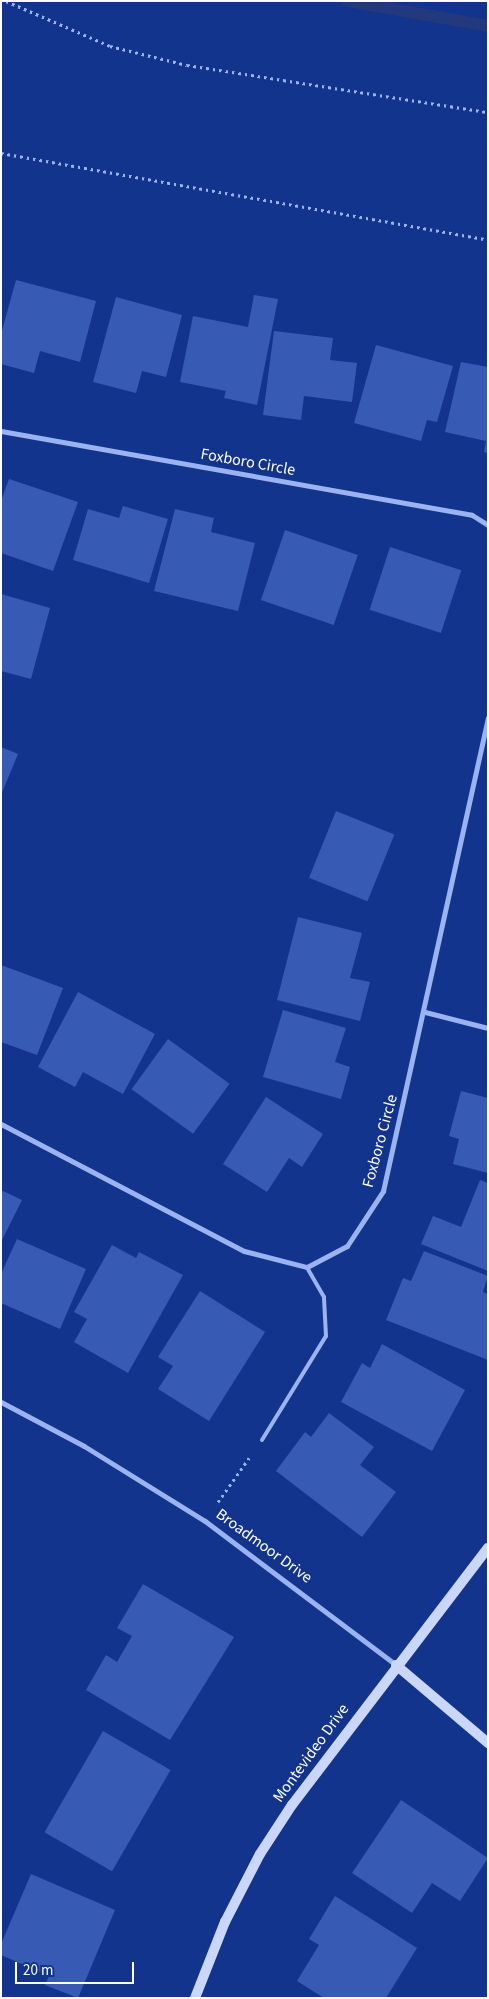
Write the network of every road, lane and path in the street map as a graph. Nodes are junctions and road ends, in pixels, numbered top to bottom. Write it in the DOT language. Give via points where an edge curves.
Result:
graph roads {
  1 [pos="6,1"];
  2 [pos="488,112"];
  3 [pos="1,153"];
  4 [pos="488,240"];
  5 [pos="1,431"];
  6 [pos="488,525"];
  7 [pos="488,718"];
  8 [pos="425,1012"];
  9 [pos="488,1028"];
  10 [pos="1,1124"];
  11 [pos="307,1267"];
  12 [pos="1,1402"];
  13 [pos="262,1440"];
  14 [pos="205,1521"];
  15 [pos="488,1548"];
  16 [pos="396,1665"];
  17 [pos="488,1743"];
  18 [pos="195,1998"];
  1 -- 2 [label="path" via="110,46 187,66"];
  3 -- 4 [label="path"];
  5 -- 6 [label="street, Foxboro Circle" via="472,515"];
  7 -- 8 [label="street, Foxboro Circle"];
  8 -- 9 [label="street"];
  8 -- 11 [label="street, Foxboro Circle" via="383,1191 347,1246"];
  10 -- 11 [label="street" via="244,1251"];
  11 -- 13 [label="lane" via="324,1297 326,1336"];
  12 -- 14 [label="street, Broadmoor Drive" via="84,1446"];
  13 -- 14 [label="path"];
  14 -- 16 [label="street, Broadmoor Drive"];
  15 -- 16 [label="street, Montevideo Drive"];
  16 -- 17 [label="street, Broadmoor Drive"];
  16 -- 18 [label="street, Montevideo Drive" via="328,1753 260,1854 225,1922"];
}
